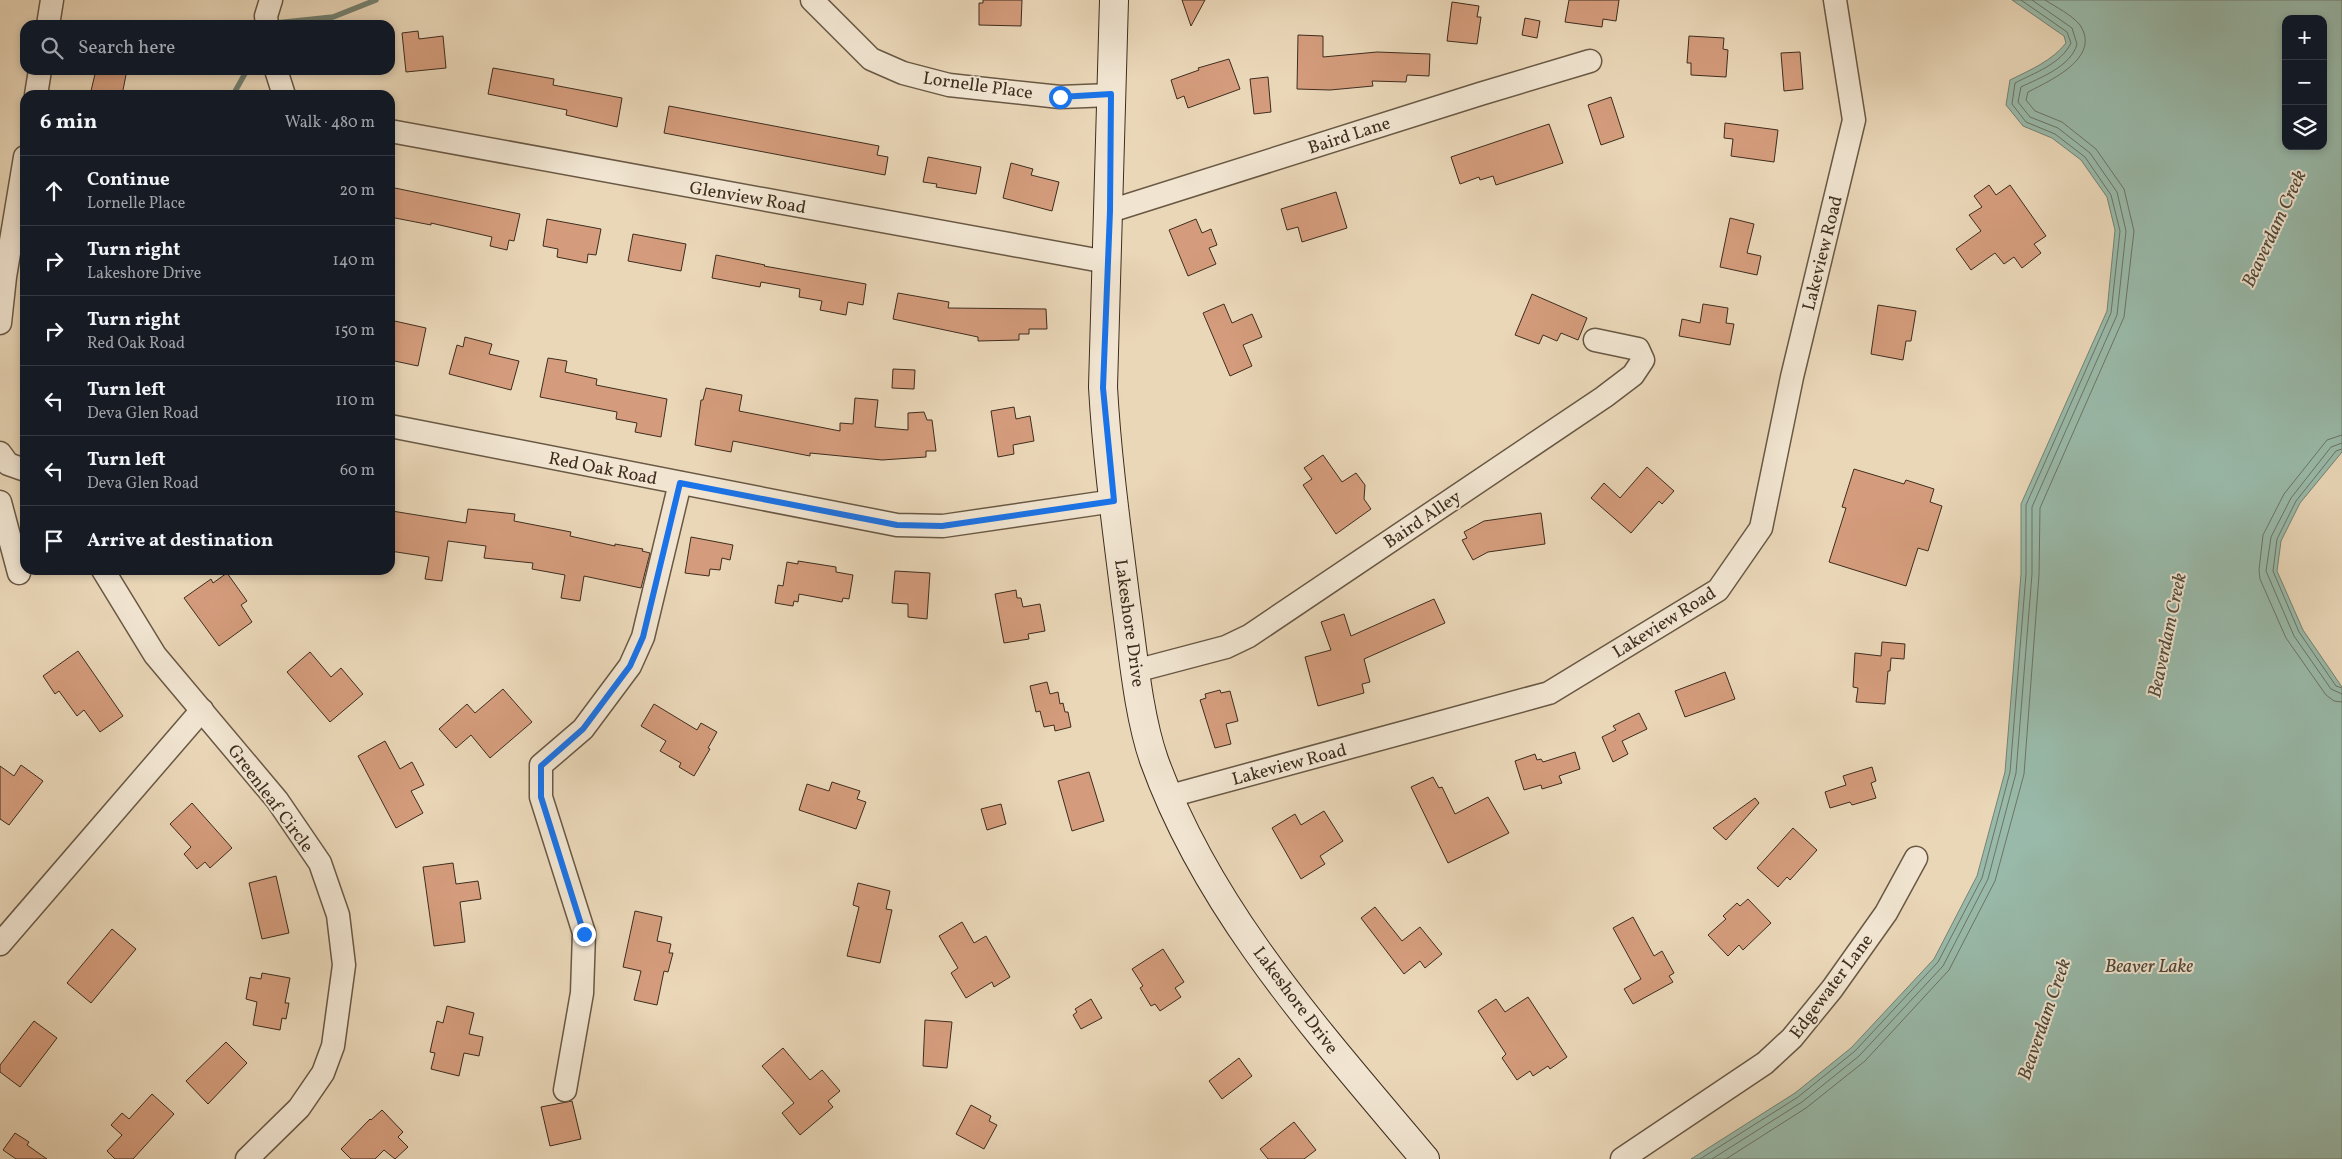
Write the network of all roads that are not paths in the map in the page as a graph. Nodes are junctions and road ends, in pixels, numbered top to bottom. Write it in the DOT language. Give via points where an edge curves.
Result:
graph roads {
  1 [pos="52,0"];
  2 [pos="271,0"];
  3 [pos="812,0"];
  4 [pos="1114,0"];
  5 [pos="1835,0"];
  6 [pos="49,20"];
  7 [pos="266,20"];
  8 [pos="1590,61"];
  9 [pos="39,75"];
  10 [pos="278,75"];
  11 [pos="37,90"];
  12 [pos="282,90"];
  13 [pos="1111,94"];
  14 [pos="395,132"];
  15 [pos="20,172"];
  16 [pos="7,210"];
  17 [pos="1110,211"];
  18 [pos="1107,262"];
  19 [pos="0,323"];
  20 [pos="1595,340"];
  21 [pos="395,427"];
  22 [pos="0,453"];
  23 [pos="20,468"];
  24 [pos="680,483"];
  25 [pos="1114,501"];
  26 [pos="0,502"];
  27 [pos="15,573"];
  28 [pos="106,575"];
  29 [pos="1135,671"];
  30 [pos="202,710"];
  31 [pos="1170,796"];
  32 [pos="1916,858"];
  33 [pos="0,944"];
  34 [pos="565,1090"];
  35 [pos="247,1159"];
  36 [pos="1425,1159"];
  37 [pos="1622,1159"];
  1 -- 6 [label="street"];
  2 -- 7 [label="street"];
  3 -- 13 [label="street, Lornelle Place" via="872,59 903,73 948,85 1060,97"];
  4 -- 13 [label="street, Lakeshore Drive"];
  5 -- 31 [label="street, Lakeview Road" via="1854,120 1792,377 1761,528 1718,590 1549,693"];
  8 -- 17 [label="street, Baird Lane"];
  9 -- 11 [label="street"];
  10 -- 12 [label="street"];
  13 -- 17 [label="street, Lakeshore Drive"];
  14 -- 18 [label="street, Glenview Road"];
  15 -- 16 [label="street"];
  16 -- 19 [label="street"];
  17 -- 18 [label="street, Lakeshore Drive"];
  18 -- 25 [label="street, Lakeshore Drive" via="1103,388"];
  20 -- 29 [label="street, Baird Alley" via="1638,349 1643,360 1632,375 1604,396 1250,636 1226,647"];
  21 -- 24 [label="street, Red Oak Road"];
  22 -- 23 [label="street" via="8,464"];
  24 -- 25 [label="street, Red Oak Road" via="897,525 942,526"];
  24 -- 34 [label="street" via="643,637 630,666 583,729 541,766 541,797 584,934 582,993"];
  25 -- 29 [label="street, Lakeshore Drive"];
  26 -- 27 [label="street"];
  28 -- 30 [label="street, Greenleaf Circle" via="155,655"];
  29 -- 31 [label="street, Lakeshore Drive" via="1154,759"];
  30 -- 33 [label="street"];
  30 -- 35 [label="street, Greenleaf Circle" via="277,800 320,863 338,915 344,965 333,1046 323,1073 300,1108"];
  31 -- 36 [label="street, Lakeshore Drive" via="1218,890 1274,976"];
  32 -- 37 [label="street, Edgewater Lane" via="1886,913 1832,990 1792,1038 1765,1063"];
}
